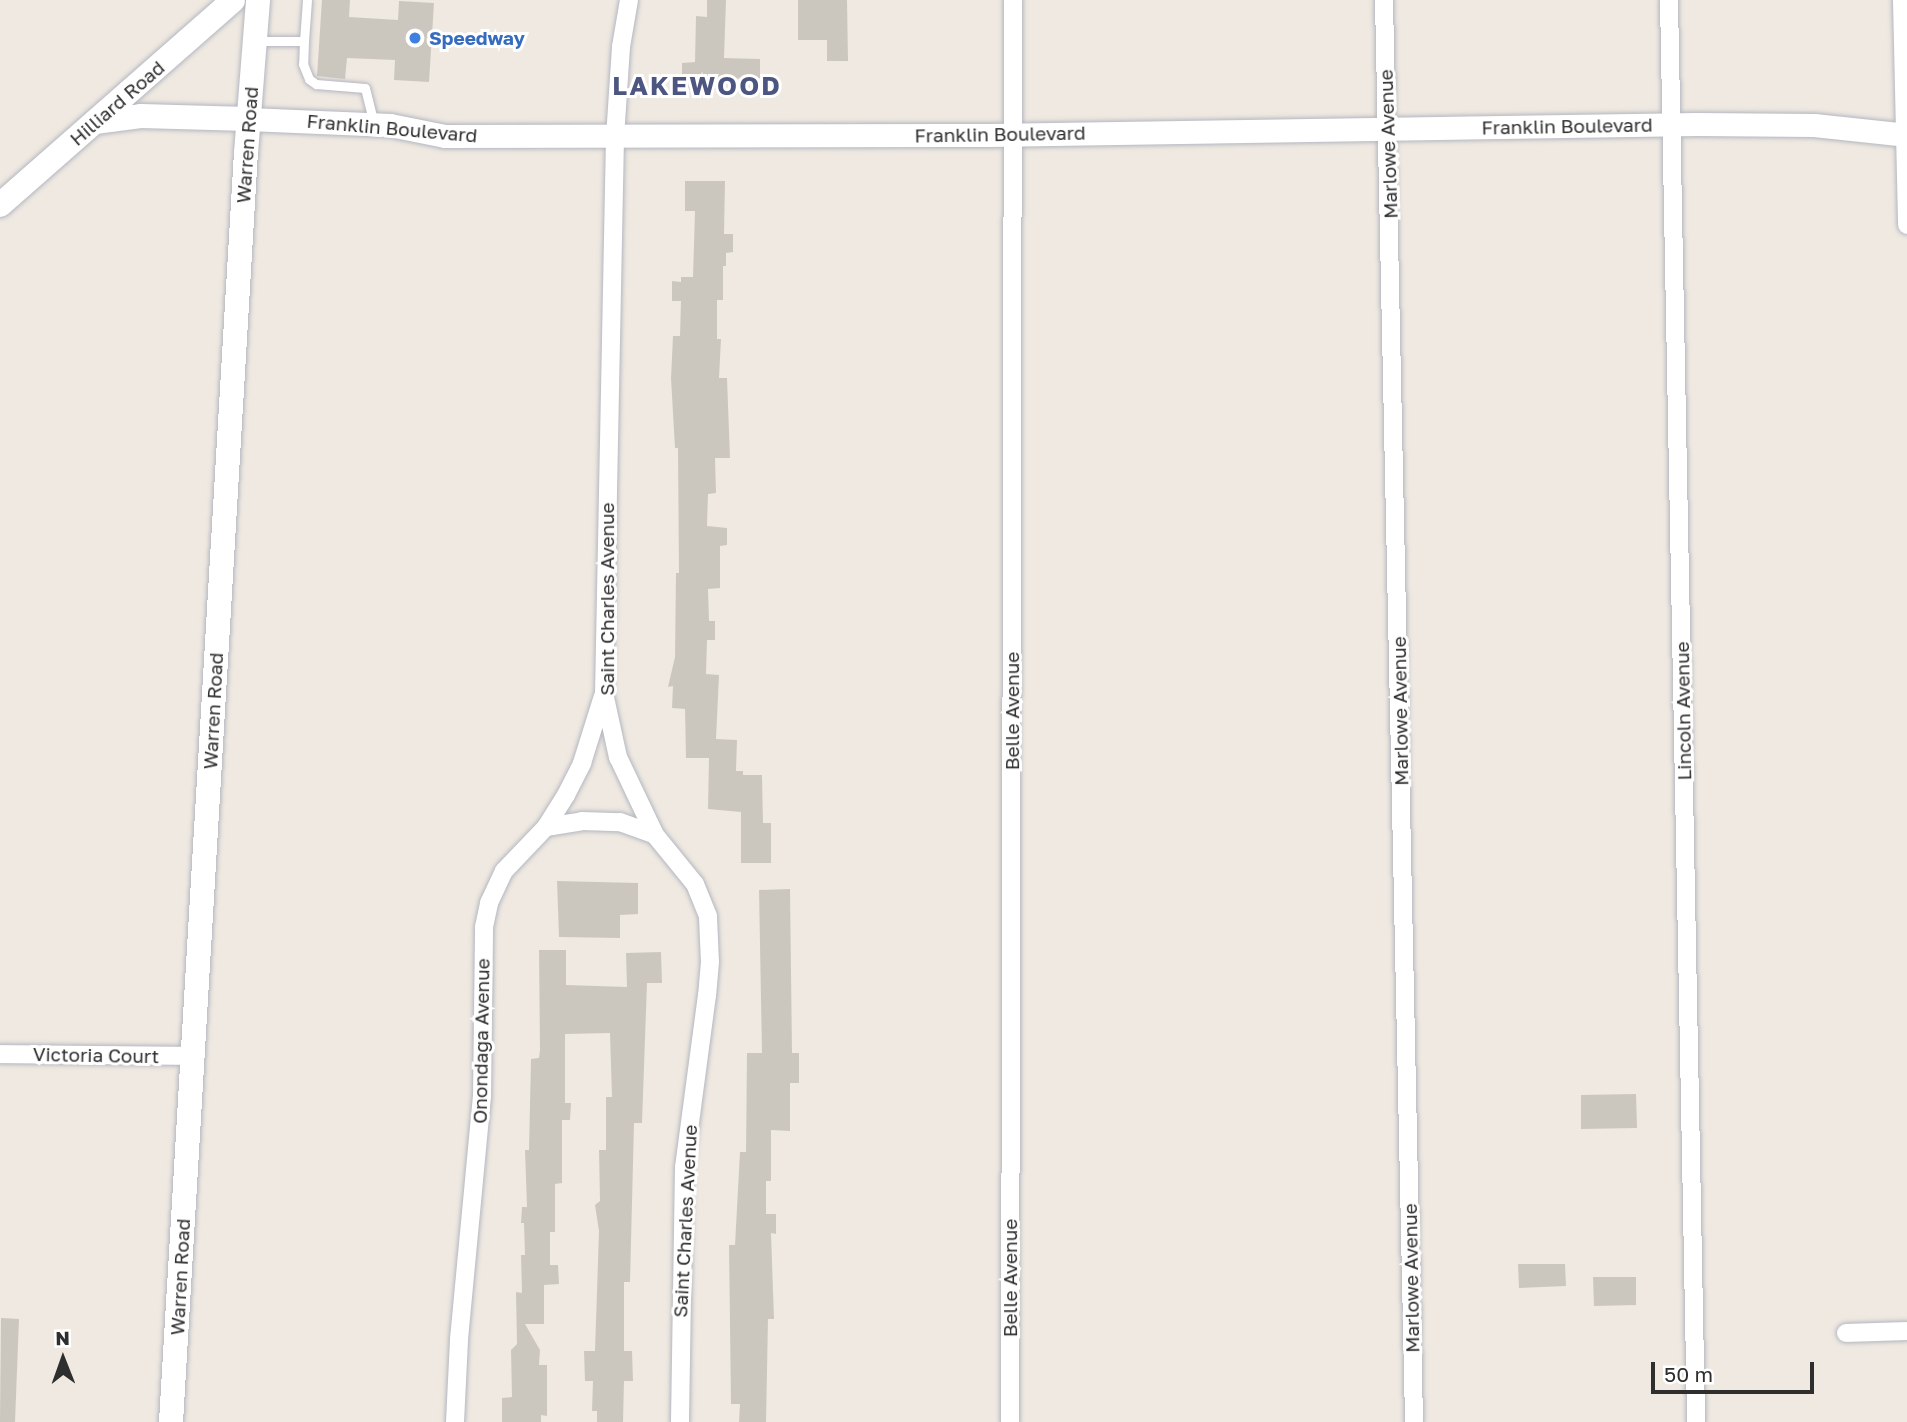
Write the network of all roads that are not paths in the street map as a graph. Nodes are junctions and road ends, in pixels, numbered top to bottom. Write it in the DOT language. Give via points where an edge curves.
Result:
graph roads {
  1 [pos="233,0"];
  2 [pos="258,0"];
  3 [pos="307,0"];
  4 [pos="629,0"];
  5 [pos="1013,0"];
  6 [pos="1384,0"];
  7 [pos="1669,0"];
  8 [pos="1902,0"];
  9 [pos="255,41"];
  10 [pos="304,41"];
  11 [pos="248,119"];
  12 [pos="94,122"];
  13 [pos="374,123"];
  14 [pos="1671,125"];
  15 [pos="1389,128"];
  16 [pos="1014,134"];
  17 [pos="1906,135"];
  18 [pos="615,137"];
  19 [pos="0,205"];
  20 [pos="1907,225"];
  21 [pos="604,693"];
  22 [pos="546,827"];
  23 [pos="655,835"];
  24 [pos="0,1054"];
  25 [pos="192,1056"];
  26 [pos="1907,1331"];
  27 [pos="1846,1333"];
  28 [pos="172,1422"];
  29 [pos="455,1422"];
  30 [pos="680,1422"];
  31 [pos="1010,1422"];
  32 [pos="1414,1422"];
  33 [pos="1696,1422"];
  1 -- 12 [label="main road, Hilliard Road"];
  2 -- 9 [label="main road, Warren Road"];
  3 -- 10 [label="lane"];
  4 -- 18 [label="street, Saint Charles Avenue"];
  5 -- 16 [label="street, Belle Avenue"];
  6 -- 15 [label="street, Marlowe Avenue"];
  7 -- 14 [label="street, Lincoln Avenue"];
  8 -- 17 [label="street"];
  9 -- 10 [label="lane"];
  9 -- 11 [label="main road, Warren Road"];
  10 -- 13 [label="lane" via="303,64 309,79 316,84 365,88"];
  11 -- 12 [label="main road, Franklin Boulevard" via="141,116"];
  11 -- 13 [label="street, Franklin Boulevard"];
  11 -- 25 [label="main road, Warren Road"];
  12 -- 19 [label="main road, Hilliard Road"];
  13 -- 18 [label="street, Franklin Boulevard" via="445,136"];
  14 -- 15 [label="street, Franklin Boulevard"];
  14 -- 17 [label="street, Franklin Boulevard" via="1814,125"];
  14 -- 33 [label="street, Lincoln Avenue"];
  15 -- 16 [label="street, Franklin Boulevard"];
  15 -- 32 [label="street, Marlowe Avenue"];
  16 -- 18 [label="street, Franklin Boulevard"];
  16 -- 31 [label="street, Belle Avenue"];
  17 -- 20 [label="street"];
  18 -- 21 [label="street, Saint Charles Avenue"];
  21 -- 22 [label="street, Onondaga Avenue" via="582,763"];
  21 -- 23 [label="street, Saint Charles Avenue" via="618,757"];
  22 -- 23 [label="street" via="582,821 620,822"];
  22 -- 29 [label="street, Onondaga Avenue" via="504,871 484,927 482,1097"];
  23 -- 30 [label="street, Saint Charles Avenue" via="695,884 709,933 706,1006 684,1167"];
  24 -- 25 [label="street, Victoria Court"];
  25 -- 28 [label="main road, Warren Road"];
  26 -- 27 [label="street"];
}
